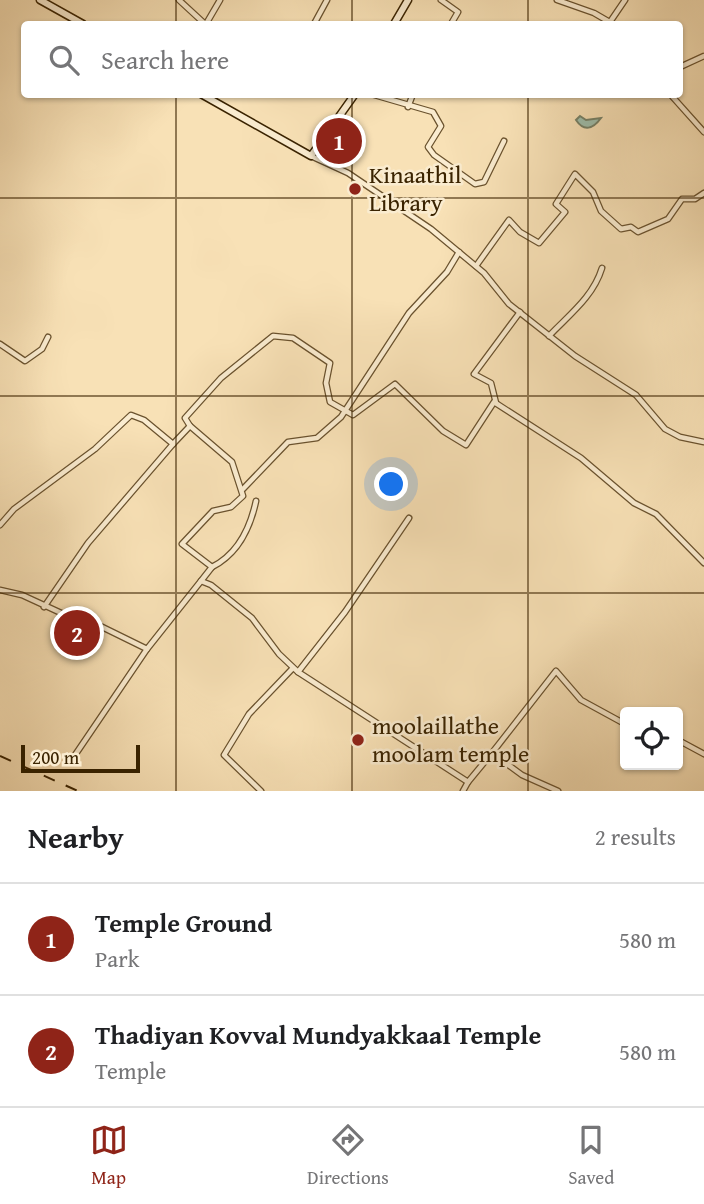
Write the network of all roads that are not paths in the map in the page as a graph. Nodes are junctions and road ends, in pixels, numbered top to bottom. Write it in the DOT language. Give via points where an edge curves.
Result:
graph roads {
  1 [pos="40,0"];
  2 [pos="179,0"];
  3 [pos="220,0"];
  4 [pos="327,0"];
  5 [pos="408,0"];
  6 [pos="440,0"];
  7 [pos="557,0"];
  8 [pos="625,0"];
  9 [pos="78,21"];
  10 [pos="203,21"];
  11 [pos="208,21"];
  12 [pos="316,21"];
  13 [pos="396,21"];
  14 [pos="453,21"];
  15 [pos="608,21"];
  16 [pos="612,21"];
  17 [pos="704,56"];
  18 [pos="683,66"];
  19 [pos="208,98"];
  20 [pos="352,98"];
  21 [pos="382,98"];
  22 [pos="411,98"];
  23 [pos="674,98"];
  24 [pos="408,107"];
  25 [pos="704,132"];
  26 [pos="504,141"];
  27 [pos="312,156"];
  28 [pos="704,193"];
  29 [pos="459,253"];
  30 [pos="476,266"];
  31 [pos="602,268"];
  32 [pos="520,312"];
  33 [pos="549,336"];
  34 [pos="48,337"];
  35 [pos="0,344"];
  36 [pos="496,403"];
  37 [pos="345,411"];
  38 [pos="190,426"];
  39 [pos="704,442"];
  40 [pos="173,443"];
  41 [pos="243,489"];
  42 [pos="256,501"];
  43 [pos="409,518"];
  44 [pos="0,525"];
  45 [pos="704,563"];
  46 [pos="212,567"];
  47 [pos="201,581"];
  48 [pos="0,590"];
  49 [pos="44,607"];
  50 [pos="147,649"];
  51 [pos="293,668"];
  52 [pos="298,672"];
  53 [pos="620,721"];
  54 [pos="683,743"];
  55 [pos="492,753"];
  56 [pos="704,754"];
  57 [pos="73,758"];
  58 [pos="468,782"];
  59 [pos="261,791"];
  60 [pos="463,791"];
  61 [pos="558,791"];
  1 -- 9 [label="main road"];
  2 -- 10 [label="street"];
  3 -- 11 [label="street"];
  4 -- 12 [label="street"];
  5 -- 13 [label="main road"];
  6 -- 14 [label="street" via="458,12"];
  7 -- 15 [label="street"];
  8 -- 16 [label="street"];
  17 -- 18 [label="street"];
  19 -- 27 [label="main road"];
  20 -- 27 [label="main road"];
  21 -- 24 [label="street"];
  22 -- 24 [label="street"];
  23 -- 25 [label="street"];
  24 -- 26 [label="street" via="433,112 441,126 428,147 475,184 484,182"];
  27 -- 29 [label="street" via="348,173 424,223"];
  28 -- 30 [label="street" via="682,199 668,219 638,232 631,227 621,229 601,211 593,192 575,174 556,204 565,212 538,243 509,220"];
  29 -- 30 [label="street"];
  29 -- 37 [label="street" via="410,313"];
  30 -- 32 [label="street"];
  31 -- 33 [label="street" via="581,305"];
  32 -- 33 [label="street"];
  32 -- 36 [label="street" via="474,374 491,383"];
  33 -- 39 [label="street" via="631,391 665,429"];
  34 -- 35 [label="street" via="42,349 25,361"];
  36 -- 37 [label="street" via="466,445 443,431 395,384 353,415"];
  36 -- 45 [label="street" via="581,458 634,503 656,514"];
  37 -- 38 [label="street" via="330,402 326,383 330,363 293,338 273,336 221,378 185,418"];
  37 -- 41 [label="street" via="317,438 288,442"];
  38 -- 40 [label="street"];
  38 -- 41 [label="street" via="232,462"];
  40 -- 44 [label="street" via="131,415"];
  40 -- 49 [label="street" via="88,543"];
  41 -- 46 [label="street" via="243,496 231,507 213,511 182,544"];
  42 -- 46 [label="street" via="238,546"];
  43 -- 52 [label="street"];
  46 -- 47 [label="street"];
  47 -- 50 [label="street"];
  47 -- 51 [label="street" via="251,618"];
  48 -- 49 [label="street"];
  49 -- 50 [label="street" via="94,622"];
  50 -- 57 [label="street"];
  51 -- 52 [label="street"];
  51 -- 59 [label="street" via="249,714 224,755"];
  52 -- 58 [label="street"];
  53 -- 55 [label="street" via="581,700 556,671"];
  54 -- 56 [label="street"];
  55 -- 58 [label="street"];
  55 -- 61 [label="street" via="522,775"];
  58 -- 60 [label="street"];
}
